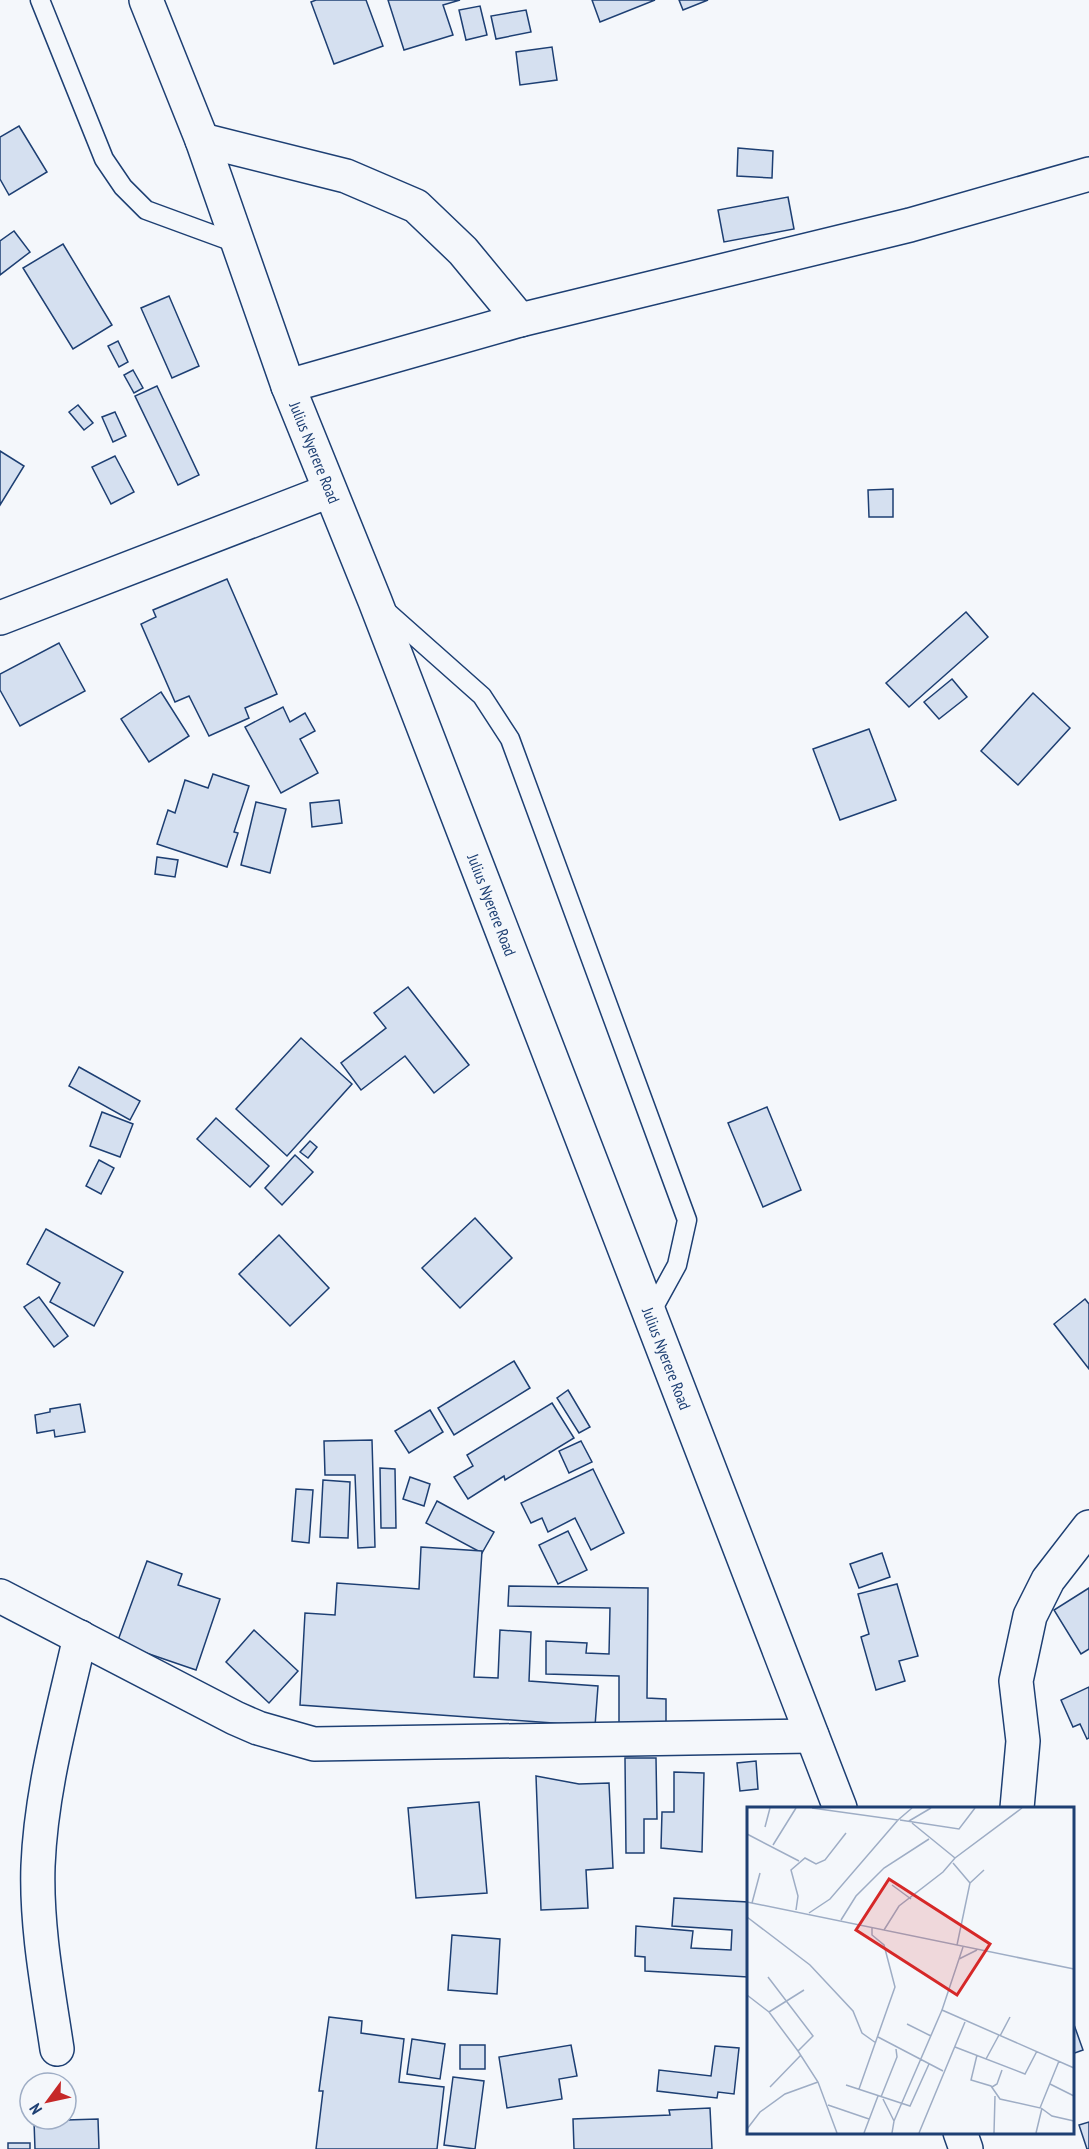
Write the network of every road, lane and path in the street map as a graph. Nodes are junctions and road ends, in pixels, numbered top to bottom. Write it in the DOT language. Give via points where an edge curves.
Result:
graph roads {
  1 [pos="40,0"];
  2 [pos="146,0"];
  3 [pos="202,140"];
  4 [pos="1089,174"];
  5 [pos="236,243"];
  6 [pos="520,320"];
  7 [pos="288,386"];
  8 [pos="328,491"];
  9 [pos="375,601"];
  10 [pos="0,618"];
  11 [pos="649,1316"];
  12 [pos="1089,1527"];
  13 [pos="0,1596"];
  14 [pos="80,1636"];
  15 [pos="812,1736"];
  16 [pos="839,1807"];
  17 [pos="1017,1807"];
  18 [pos="57,2049"];
  19 [pos="960,2134"];
  20 [pos="966,2149"];
  1 -- 5 [label="lane" via="104,159 123,187 146,210"];
  2 -- 3 [label="main road, Julius Nyerere Road"];
  3 -- 5 [label="main road, Julius Nyerere Road"];
  3 -- 6 [label="main road" via="346,176 416,206 463,251"];
  4 -- 6 [label="main road" via="910,225"];
  5 -- 7 [label="main road, Julius Nyerere Road"];
  6 -- 7 [label="main road"];
  7 -- 8 [label="main road, Julius Nyerere Road"];
  8 -- 9 [label="main road, Julius Nyerere Road"];
  8 -- 10 [label="main road"];
  9 -- 11 [label="main road, Julius Nyerere Road"];
  9 -- 11 [label="lane" via="482,696 510,739 687,1220 677,1265"];
  11 -- 15 [label="main road, Julius Nyerere Road"];
  12 -- 17 [label="main road" via="1048,1580 1030,1616 1016,1681 1023,1741"];
  13 -- 14 [label="main road"];
  14 -- 15 [label="main road" via="235,1718 314,1744"];
  14 -- 18 [label="main road" via="52,1759 38,1866 42,1952"];
  15 -- 16 [label="main road, Julius Nyerere Road"];
  19 -- 20 [label="main road"];
}
